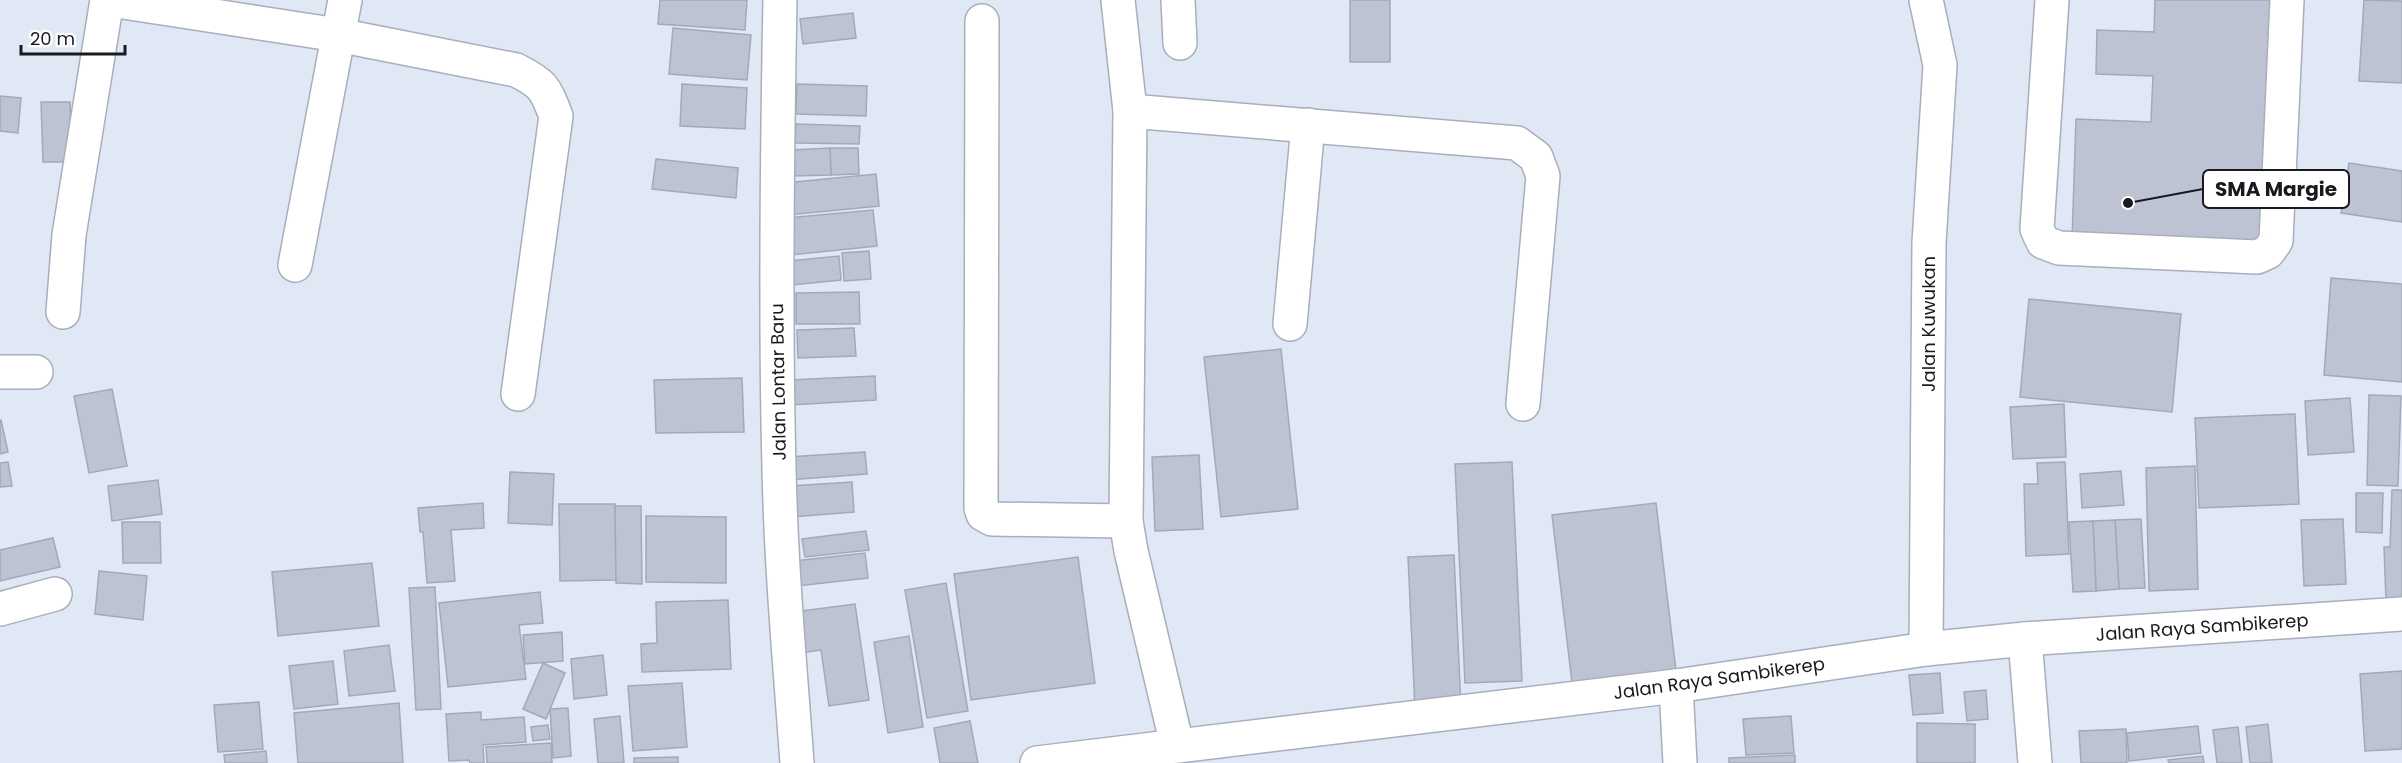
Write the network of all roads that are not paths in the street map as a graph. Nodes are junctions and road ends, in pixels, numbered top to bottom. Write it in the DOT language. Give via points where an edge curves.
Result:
graph roads {
  1 [pos="108,0"];
  2 [pos="345,0"];
  3 [pos="780,0"];
  4 [pos="1118,0"];
  5 [pos="1178,0"];
  6 [pos="1926,0"];
  7 [pos="2052,0"];
  8 [pos="2287,0"];
  9 [pos="982,21"];
  10 [pos="338,36"];
  11 [pos="1180,43"];
  12 [pos="1130,111"];
  13 [pos="1308,125"];
  14 [pos="295,266"];
  15 [pos="63,312"];
  16 [pos="1290,324"];
  17 [pos="0,372"];
  18 [pos="36,372"];
  19 [pos="518,394"];
  20 [pos="1523,404"];
  21 [pos="1126,522"];
  22 [pos="55,594"];
  23 [pos="0,609"];
  24 [pos="2402,614"];
  25 [pos="2025,639"];
  26 [pos="1926,649"];
  27 [pos="1676,686"];
  28 [pos="1177,745"];
  29 [pos="797,763"];
  30 [pos="1037,763"];
  31 [pos="1680,763"];
  32 [pos="2035,763"];
  1 -- 10 [label="street"];
  1 -- 15 [label="street" via="69,235"];
  2 -- 10 [label="street"];
  3 -- 29 [label="street, Jalan Lontar Baru" via="776,219 779,468"];
  4 -- 12 [label="street"];
  5 -- 11 [label="street"];
  6 -- 26 [label="street, Jalan Kuwukan" via="1940,65 1929,243"];
  7 -- 8 [label="street" via="2037,229 2043,242 2059,248 2257,256 2268,252 2276,241"];
  9 -- 21 [label="street" via="981,508 992,519"];
  10 -- 14 [label="street"];
  10 -- 19 [label="street" via="516,70 545,89 555,116"];
  12 -- 13 [label="street"];
  12 -- 21 [label="street"];
  13 -- 16 [label="street"];
  13 -- 20 [label="street" via="1517,143 1536,157 1544,176"];
  17 -- 18 [label="street"];
  21 -- 28 [label="street"];
  22 -- 23 [label="street"];
  24 -- 25 [label="street, Jalan Raya Sambikerep"];
  25 -- 26 [label="street, Jalan Raya Sambikerep"];
  25 -- 32 [label="street"];
  26 -- 27 [label="street, Jalan Raya Sambikerep"];
  27 -- 28 [label="street, Jalan Raya Sambikerep"];
  27 -- 31 [label="street"];
  28 -- 30 [label="street, Jalan Raya Sambikerep"];
}
